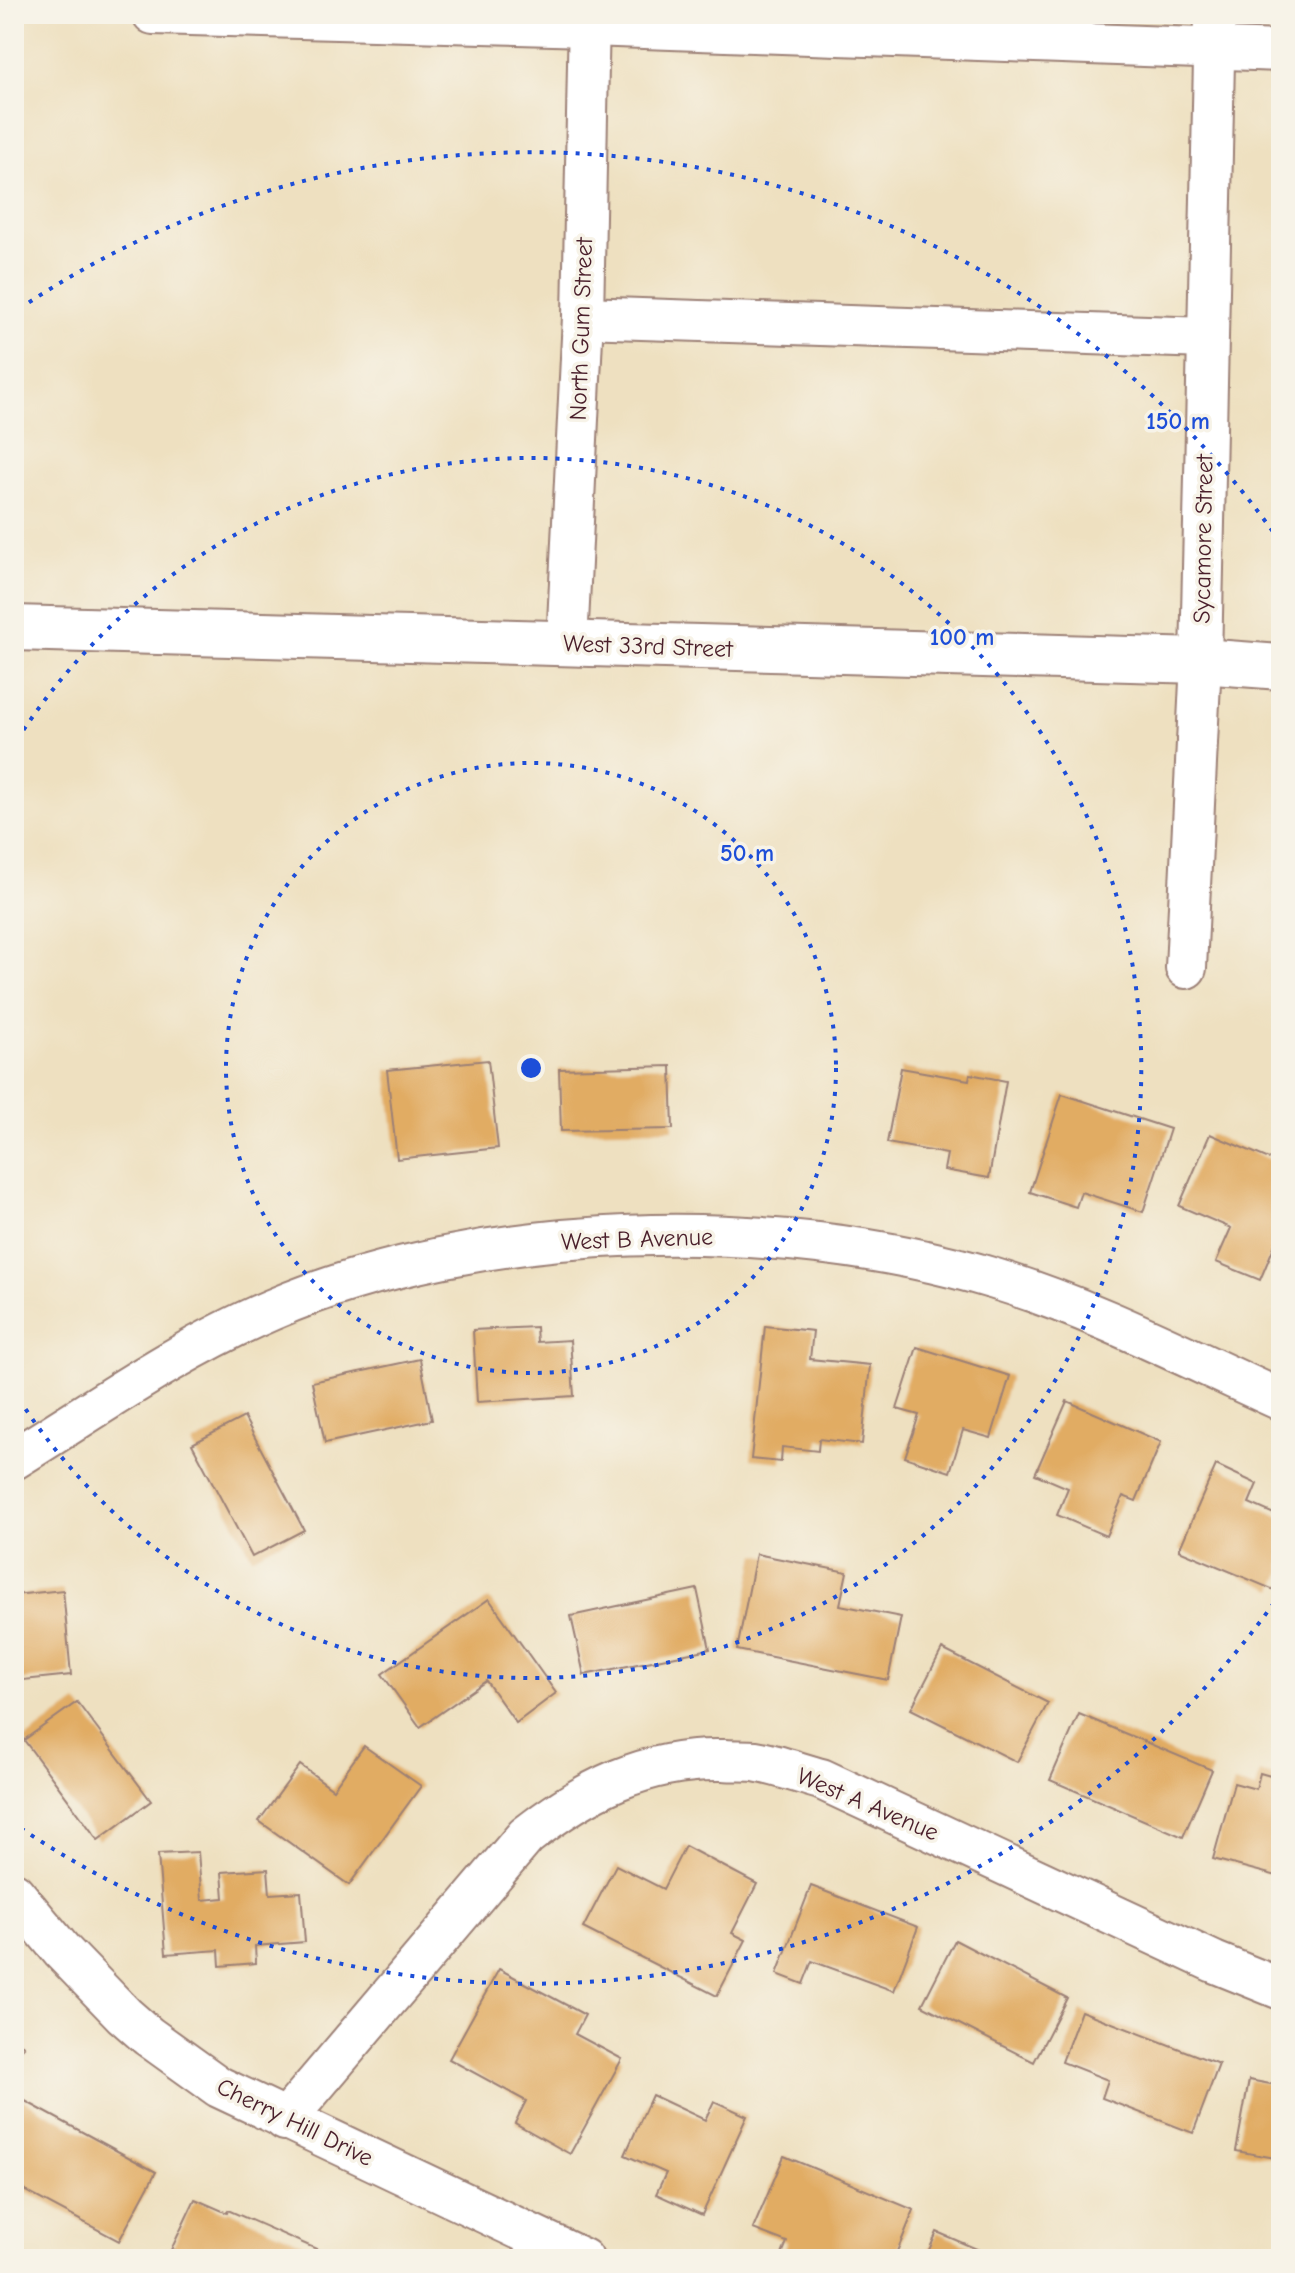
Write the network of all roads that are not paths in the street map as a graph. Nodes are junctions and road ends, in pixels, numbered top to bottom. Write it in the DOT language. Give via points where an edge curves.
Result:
graph roads {
  1 [pos="153,14"];
  2 [pos="589,20"];
  3 [pos="1214,31"];
  4 [pos="1281,51"];
  5 [pos="583,317"];
  6 [pos="1207,338"];
  7 [pos="14,628"];
  8 [pos="567,644"];
  9 [pos="1201,661"];
  10 [pos="1281,667"];
  11 [pos="1186,968"];
  12 [pos="1281,1400"];
  13 [pos="14,1459"];
  14 [pos="14,1893"];
  15 [pos="1281,1989"];
  16 [pos="285,2120"];
  17 [pos="583,2259"];
  1 -- 2 [label="street"];
  2 -- 3 [label="street"];
  2 -- 5 [label="street, North Gum Street"];
  3 -- 4 [label="street"];
  3 -- 6 [label="street, Sycamore Street"];
  5 -- 6 [label="street"];
  5 -- 8 [label="street, North Gum Street"];
  6 -- 9 [label="street, Sycamore Street"];
  7 -- 8 [label="street, West 33rd Street"];
  8 -- 9 [label="street, West 33rd Street"];
  9 -- 10 [label="street, West 33rd Street"];
  9 -- 11 [label="street, Sycamore Street"];
  12 -- 13 [label="street, West B Avenue" via="1077,1308 925,1261 816,1243 695,1235 572,1239 447,1256 369,1275 271,1310 170,1361"];
  14 -- 16 [label="street, Cherry Hill Drive" via="62,1951 148,2036 219,2087"];
  15 -- 16 [label="street, West A Avenue" via="821,1779 753,1761 701,1760 622,1777 560,1809 526,1836"];
  16 -- 17 [label="street, Cherry Hill Drive"];
}
